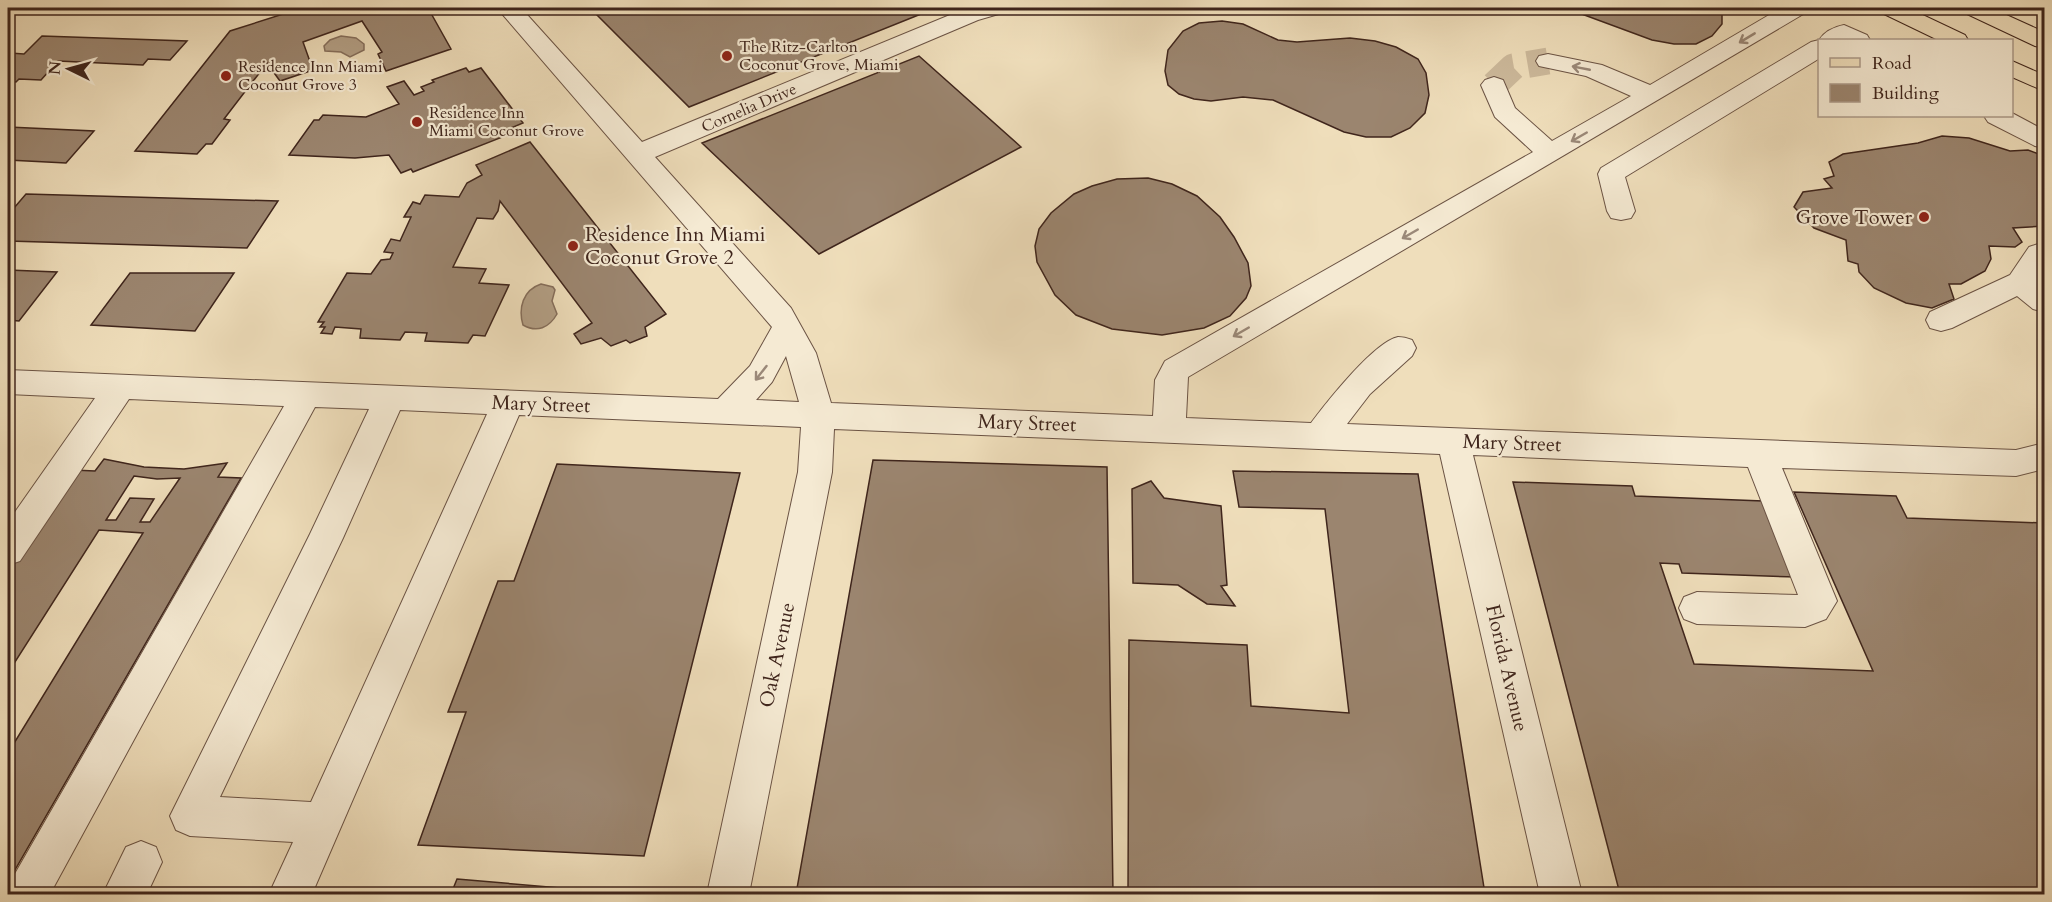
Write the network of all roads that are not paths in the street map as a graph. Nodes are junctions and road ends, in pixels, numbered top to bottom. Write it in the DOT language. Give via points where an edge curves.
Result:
graph roads {
  1 [pos="508,8"];
  2 [pos="994,8"];
  3 [pos="1797,8"];
  4 [pos="1890,8"];
  5 [pos="1973,8"];
  6 [pos="1832,39"];
  7 [pos="1856,39"];
  8 [pos="1954,39"];
  9 [pos="2044,41"];
  10 [pos="1818,48"];
  11 [pos="1548,62"];
  12 [pos="2013,68"];
  13 [pos="2044,84"];
  14 [pos="1494,85"];
  15 [pos="1651,95"];
  16 [pos="1999,117"];
  17 [pos="2044,140"];
  18 [pos="1550,153"];
  19 [pos="637,154"];
  20 [pos="1621,211"];
  21 [pos="2044,252"];
  22 [pos="2020,282"];
  23 [pos="2044,301"];
  24 [pos="1941,320"];
  25 [pos="787,327"];
  26 [pos="1401,348"];
  27 [pos="8,382"];
  28 [pos="120,387"];
  29 [pos="306,395"];
  30 [pos="390,398"];
  31 [pos="508,403"];
  32 [pos="725,412"];
  33 [pos="818,415"];
  34 [pos="1169,429"];
  35 [pos="1320,435"];
  36 [pos="1453,441"];
  37 [pos="1760,454"];
  38 [pos="2044,456"];
  39 [pos="8,550"];
  40 [pos="1697,608"];
  41 [pos="323,823"];
  42 [pos="27,894"];
  43 [pos="290,894"];
  44 [pos="728,894"];
  45 [pos="1561,894"];
  1 -- 19 [label="street, Oak Avenue"];
  2 -- 19 [label="street, Cornelia Drive"];
  3 -- 15 [label="street, one-way"];
  4 -- 8 [label="main road"];
  5 -- 9 [label="main road"];
  6 -- 7 [label="street" via="1844,32"];
  10 -- 20 [label="street" via="1611,174"];
  15 -- 11 [label="street, one-way" via="1593,70"];
  12 -- 13 [label="main road"];
  14 -- 18 [label="street" via="1504,111"];
  15 -- 18 [label="street, one-way"];
  16 -- 17 [label="street"];
  18 -- 34 [label="street, one-way" via="1176,369 1171,380"];
  19 -- 25 [label="street, Oak Avenue"];
  21 -- 22 [label="street"];
  22 -- 23 [label="street"];
  22 -- 24 [label="street"];
  25 -- 32 [label="street, one-way" via="760,374"];
  25 -- 33 [label="street, Oak Avenue" via="805,361"];
  26 -- 35 [label="street" via="1359,385"];
  27 -- 28 [label="street, Mary Street"];
  28 -- 29 [label="street, Mary Street"];
  28 -- 39 [label="street"];
  29 -- 30 [label="street, Mary Street"];
  29 -- 42 [label="street"];
  30 -- 31 [label="street, Mary Street"];
  30 -- 41 [label="street" via="327,538 190,816"];
  31 -- 32 [label="street, Mary Street"];
  31 -- 41 [label="street"];
  32 -- 33 [label="street, Mary Street"];
  33 -- 34 [label="street, Mary Street"];
  33 -- 44 [label="street, Oak Avenue" via="815,472"];
  34 -- 35 [label="street, Mary Street"];
  35 -- 36 [label="street, Mary Street"];
  36 -- 37 [label="street, Mary Street"];
  36 -- 45 [label="street, Florida Avenue"];
  37 -- 38 [label="street, Mary Street" via="2016,463"];
  37 -- 40 [label="street" via="1819,601 1805,611"];
  41 -- 43 [label="street"];
}
